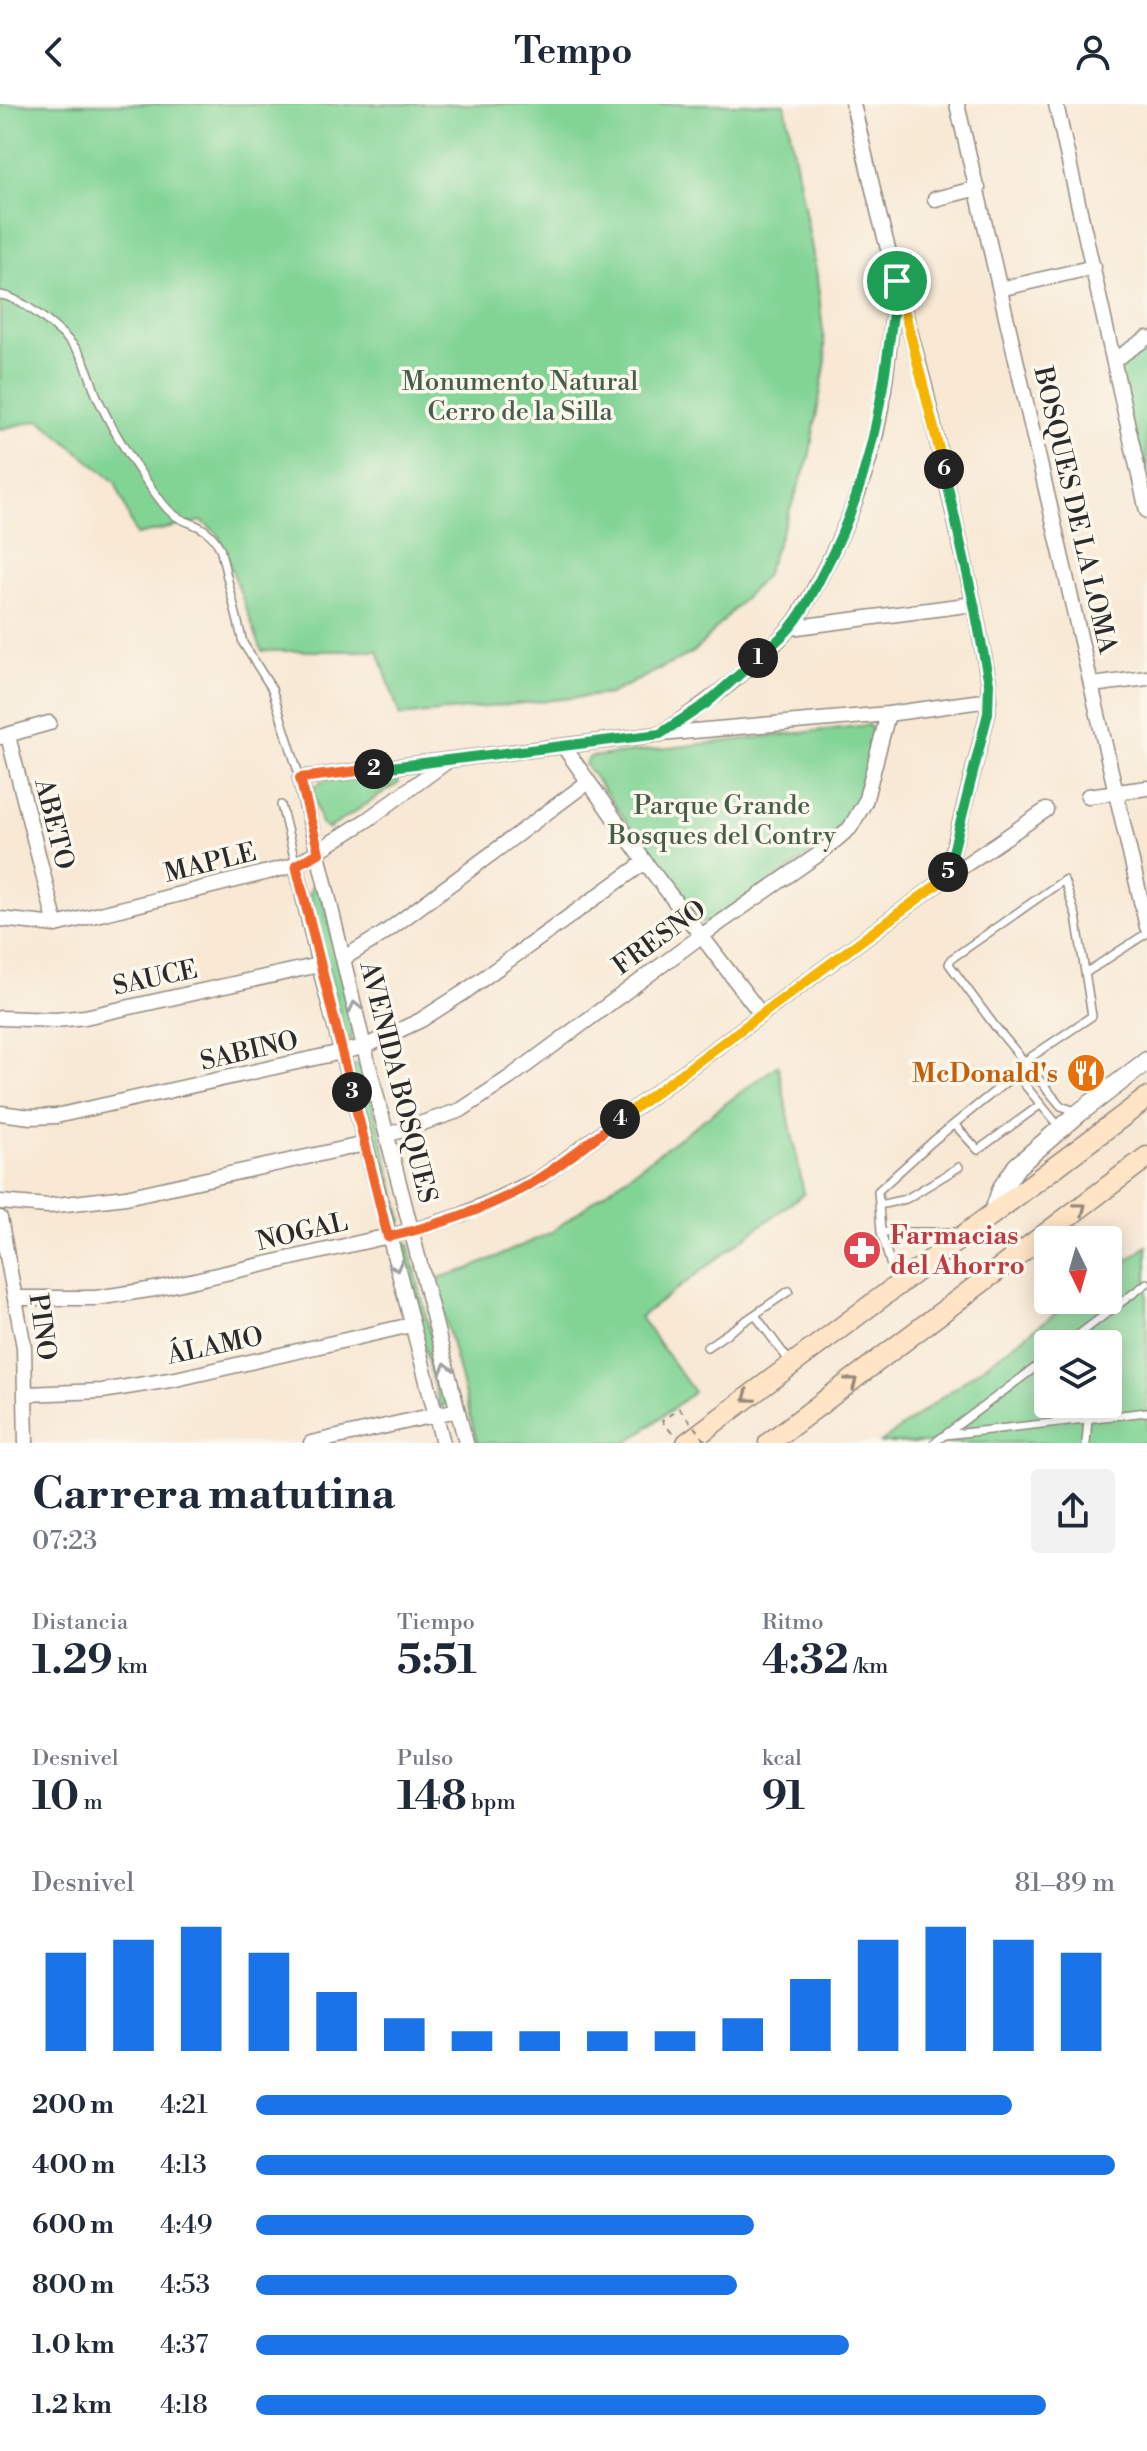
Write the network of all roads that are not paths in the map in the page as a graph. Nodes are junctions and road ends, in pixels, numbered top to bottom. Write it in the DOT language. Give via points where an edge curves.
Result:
graph roads {
  1 [pos="853,104"];
  2 [pos="957,104"];
  3 [pos="1056,104"];
  4 [pos="978,188"];
  5 [pos="935,199"];
  6 [pos="1094,267"];
  7 [pos="897,281"];
  8 [pos="1000,289"];
  9 [pos="0,295"];
  10 [pos="1147,338"];
  11 [pos="1114,360"];
  12 [pos="1147,511"];
  13 [pos="974,604"];
  14 [pos="790,628"];
  15 [pos="1147,678"];
  16 [pos="1092,685"];
  17 [pos="989,700"];
  18 [pos="888,714"];
  19 [pos="49,723"];
  20 [pos="660,734"];
  21 [pos="4,736"];
  22 [pos="564,747"];
  23 [pos="449,760"];
  24 [pos="300,778"];
  25 [pos="588,782"];
  26 [pos="1147,788"];
  27 [pos="1116,792"];
  28 [pos="1088,796"];
  29 [pos="281,805"];
  30 [pos="1046,810"];
  31 [pos="319,853"];
  32 [pos="645,862"];
  33 [pos="296,865"];
  34 [pos="946,878"];
  35 [pos="3,920"];
  36 [pos="56,925"];
  37 [pos="1147,930"];
  38 [pos="0,936"];
  39 [pos="701,936"];
  40 [pos="344,958"];
  41 [pos="319,965"];
  42 [pos="1087,972"];
  43 [pos="761,1014"];
  44 [pos="0,1018"];
  45 [pos="364,1047"];
  46 [pos="343,1054"];
  47 [pos="1147,1061"];
  48 [pos="1025,1064"];
  49 [pos="1016,1074"];
  50 [pos="1147,1098"];
  51 [pos="1040,1105"];
  52 [pos="0,1113"];
  53 [pos="1079,1113"];
  54 [pos="954,1124"];
  55 [pos="1060,1129"];
  56 [pos="387,1135"];
  57 [pos="365,1144"];
  58 [pos="1147,1157"];
  59 [pos="959,1167"];
  60 [pos="0,1202"];
  61 [pos="879,1205"];
  62 [pos="994,1211"];
  63 [pos="0,1218"];
  64 [pos="411,1231"];
  65 [pos="881,1232"];
  66 [pos="966,1232"];
  67 [pos="388,1237"];
  68 [pos="1147,1283"];
  69 [pos="897,1285"];
  70 [pos="789,1291"];
  71 [pos="16,1298"];
  72 [pos="755,1315"];
  73 [pos="411,1325"];
  74 [pos="1085,1330"];
  75 [pos="707,1347"];
  76 [pos="792,1364"];
  77 [pos="1034,1368"];
  78 [pos="26,1394"];
  79 [pos="457,1410"];
  80 [pos="1147,1412"];
  81 [pos="435,1415"];
  82 [pos="1088,1419"];
  83 [pos="945,1435"];
  84 [pos="784,1436"];
  85 [pos="679,1438"];
  86 [pos="26,1443"];
  87 [pos="311,1443"];
  88 [pos="443,1443"];
  89 [pos="466,1443"];
  90 [pos="769,1443"];
  91 [pos="934,1443"];
  92 [pos="1086,1443"];
  1 -- 7 [label="street"];
  2 -- 4 [label="street, BOSQUES DE LA LOMA"];
  3 -- 6 [label="street"];
  4 -- 5 [label="street"];
  4 -- 8 [label="street, BOSQUES DE LA LOMA"];
  6 -- 8 [label="street"];
  6 -- 11 [label="street"];
  7 -- 13 [label="street"];
  7 -- 14 [label="street" via="869,458 834,551"];
  8 -- 16 [label="street, BOSQUES DE LA LOMA"];
  9 -- 24 [label="lane" via="18,300 71,343 160,499 179,518 204,527 215,539 243,643 272,689"];
  10 -- 11 [label="street"];
  11 -- 12 [label="street"];
  13 -- 14 [label="street"];
  13 -- 17 [label="street"];
  14 -- 20 [label="street" via="707,703"];
  15 -- 16 [label="street"];
  16 -- 27 [label="street, BOSQUES DE LA LOMA"];
  17 -- 18 [label="street"];
  17 -- 34 [label="street"];
  18 -- 20 [label="street"];
  18 -- 39 [label="street, FRESNO" via="865,802 850,828"];
  19 -- 21 [label="street"];
  20 -- 22 [label="street"];
  21 -- 36 [label="street, ABETO"];
  22 -- 23 [label="street"];
  22 -- 25 [label="street"];
  23 -- 24 [label="street"];
  23 -- 31 [label="street, MAPLE"];
  24 -- 31 [label="street, AVENIDA BOSQUES"];
  25 -- 32 [label="street"];
  25 -- 40 [label="street"];
  26 -- 27 [label="street"];
  27 -- 28 [label="street"];
  27 -- 37 [label="street, BOSQUES DE LA LOMA"];
  29 -- 33 [label="lane"];
  30 -- 34 [label="street, NOGAL"];
  31 -- 33 [label="street, MAPLE"];
  31 -- 40 [label="street, AVENIDA BOSQUES"];
  32 -- 39 [label="street"];
  32 -- 45 [label="street, SABINO" via="463,993"];
  33 -- 36 [label="street, MAPLE"];
  33 -- 41 [label="street, AVENIDA BOSQUES"];
  34 -- 43 [label="street, NOGAL"];
  35 -- 36 [label="street, MAPLE"];
  35 -- 38 [label="street"];
  37 -- 42 [label="lane"];
  39 -- 43 [label="street"];
  39 -- 56 [label="street, FRESNO" via="461,1110"];
  45 -- 40 [label="street, AVENIDA BOSQUES, one-way"];
  41 -- 44 [label="street, SAUCE" via="85,1017"];
  41 -- 46 [label="street, AVENIDA BOSQUES"];
  42 -- 48 [label="lane" via="1092,1016"];
  42 -- 48 [label="lane" via="1064,880 951,959 950,968"];
  43 -- 64 [label="street, NOGAL" via="539,1179 462,1215"];
  45 -- 46 [label="street, SABINO"];
  45 -- 56 [label="street, AVENIDA BOSQUES"];
  46 -- 52 [label="street, SABINO" via="56,1116"];
  46 -- 57 [label="street, AVENIDA BOSQUES"];
  47 -- 53 [label="street"];
  48 -- 49 [label="lane"];
  48 -- 53 [label="lane" via="1061,1106"];
  49 -- 51 [label="lane"];
  49 -- 54 [label="lane"];
  50 -- 62 [label="main road"];
  51 -- 54 [label="lane" via="980,1149"];
  51 -- 55 [label="lane"];
  53 -- 55 [label="street"];
  54 -- 61 [label="lane" via="878,1191"];
  55 -- 62 [label="street" via="1017,1166"];
  56 -- 64 [label="street, AVENIDA BOSQUES"];
  57 -- 60 [label="street" via="126,1197 48,1206"];
  57 -- 67 [label="street, AVENIDA BOSQUES"];
  84 -- 58 [label="main road, one-way"];
  59 -- 61 [label="lane" via="906,1199"];
  61 -- 65 [label="lane"];
  62 -- 66 [label="main road"];
  63 -- 71 [label="street, PINO"];
  64 -- 67 [label="street, NOGAL"];
  79 -- 64 [label="street, AVENIDA BOSQUES, one-way"];
  65 -- 66 [label="lane"];
  65 -- 69 [label="lane"];
  66 -- 69 [label="main road"];
  67 -- 71 [label="street, NOGAL" via="155,1289 96,1298"];
  67 -- 73 [label="street, AVENIDA BOSQUES, one-way"];
  68 -- 74 [label="lane"];
  69 -- 76 [label="main road"];
  70 -- 72 [label="lane"];
  71 -- 78 [label="street, PINO"];
  72 -- 75 [label="lane"];
  72 -- 76 [label="lane"];
  73 -- 78 [label="street, ÁLAMO" via="176,1379 102,1391"];
  73 -- 81 [label="street, AVENIDA BOSQUES"];
  76 -- 85 [label="main road, one-way"];
  77 -- 83 [label="lane"];
  78 -- 86 [label="street, PINO"];
  79 -- 81 [label="street"];
  79 -- 89 [label="street, AVENIDA BOSQUES"];
  80 -- 82 [label="lane"];
  81 -- 87 [label="street"];
  81 -- 88 [label="street, AVENIDA BOSQUES"];
  82 -- 83 [label="lane"];
  82 -- 92 [label="lane"];
  83 -- 91 [label="lane"];
  84 -- 90 [label="main road"];
}
